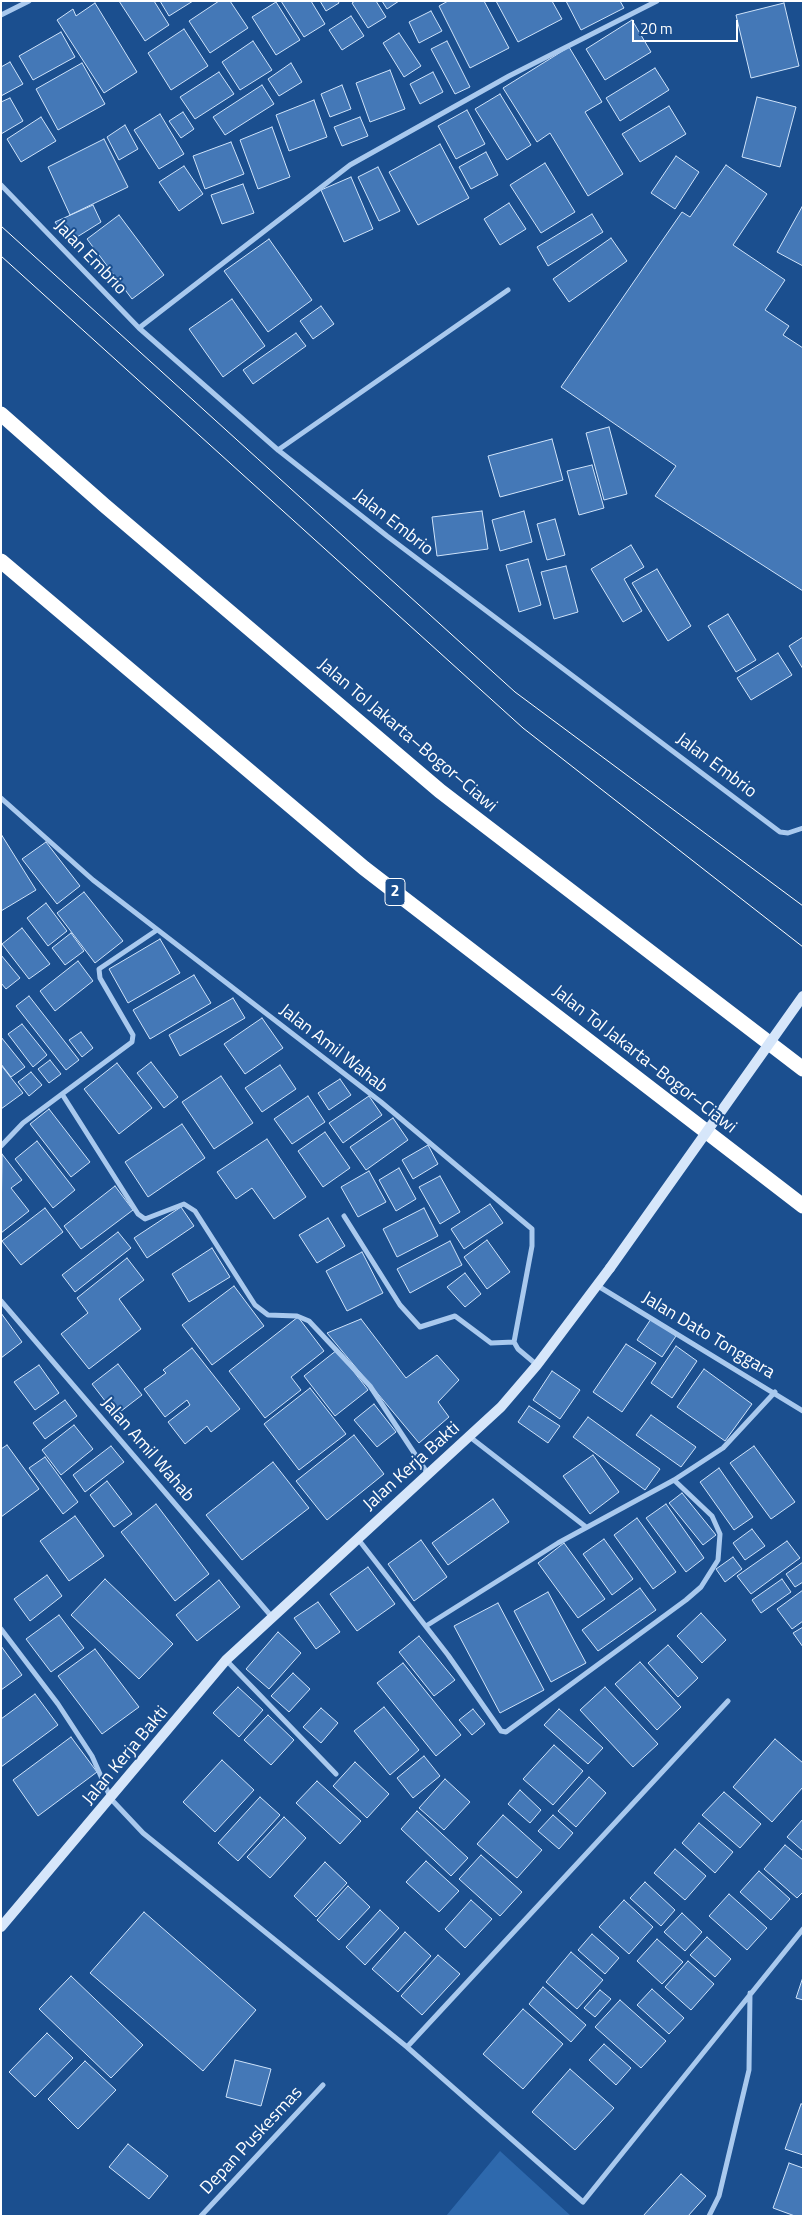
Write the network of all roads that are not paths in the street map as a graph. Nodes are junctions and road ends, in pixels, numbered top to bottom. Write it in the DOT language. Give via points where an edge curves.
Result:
graph roads {
  1 [pos="29,1"];
  2 [pos="657,1"];
  3 [pos="1,15"];
  4 [pos="1,185"];
  5 [pos="508,290"];
  6 [pos="139,328"];
  7 [pos="1,414"];
  8 [pos="278,450"];
  9 [pos="1,562"];
  10 [pos="1,798"];
  11 [pos="803,828"];
  12 [pos="157,930"];
  13 [pos="803,996"];
  14 [pos="803,1069"];
  15 [pos="62,1094"];
  16 [pos="1,1146"];
  17 [pos="803,1206"];
  18 [pos="344,1216"];
  19 [pos="598,1286"];
  20 [pos="1,1301"];
  21 [pos="514,1342"];
  22 [pos="538,1366"];
  23 [pos="775,1392"];
  24 [pos="803,1410"];
  25 [pos="470,1437"];
  26 [pos="428,1474"];
  27 [pos="674,1480"];
  28 [pos="586,1527"];
  29 [pos="358,1539"];
  30 [pos="272,1617"];
  31 [pos="426,1626"];
  32 [pos="1,1629"];
  33 [pos="226,1660"];
  34 [pos="728,1701"];
  35 [pos="336,1774"];
  36 [pos="111,1799"];
  37 [pos="1,1927"];
  38 [pos="803,1929"];
  39 [pos="750,1993"];
  40 [pos="407,2047"];
  41 [pos="323,2085"];
  42 [pos="200,2216"];
  43 [pos="709,2216"];
  1 -- 3 [label="street"];
  2 -- 6 [label="street" via="509,76 350,164"];
  4 -- 6 [label="street, Jalan Embrio"];
  5 -- 8 [label="street"];
  6 -- 8 [label="street, Jalan Embrio"];
  7 -- 14 [label="highway, Jalan Tol Jakarta–Bogor–Ciawi" via="440,791"];
  8 -- 11 [label="street, Jalan Embrio" via="780,832"];
  9 -- 17 [label="highway, Jalan Tol Jakarta–Bogor–Ciawi / 2" via="364,868"];
  10 -- 12 [label="street, Jalan Amil Wahab" via="93,880"];
  12 -- 15 [label="street" via="99,969 100,978 133,1036 132,1042"];
  12 -- 21 [label="street, Jalan Amil Wahab" via="380,1102 532,1229 532,1246"];
  13 -- 19 [label="street, Jalan Kerja Bakti, bridge"];
  15 -- 16 [label="street" via="23,1123"];
  15 -- 26 [label="street" via="138,1214 145,1219 184,1204 194,1211 255,1305 268,1316 297,1316 309,1321 370,1386"];
  18 -- 21 [label="street" via="400,1305 420,1327 455,1316 491,1343"];
  19 -- 22 [label="street, Jalan Kerja Bakti"];
  19 -- 23 [label="street, Jalan Dato Tonggara"];
  20 -- 30 [label="street, Jalan Amil Wahab"];
  21 -- 22 [label="street"];
  22 -- 25 [label="street, Jalan Kerja Bakti"];
  23 -- 24 [label="street, Jalan Dato Tonggara"];
  23 -- 27 [label="street" via="724,1448"];
  25 -- 26 [label="street, Jalan Kerja Bakti"];
  25 -- 28 [label="street"];
  26 -- 29 [label="street, Jalan Kerja Bakti"];
  27 -- 28 [label="street"];
  27 -- 31 [label="street" via="712,1516 720,1534 718,1560 700,1587 686,1600 506,1732 501,1731"];
  28 -- 31 [label="street"];
  29 -- 30 [label="street, Jalan Kerja Bakti"];
  29 -- 31 [label="street"];
  30 -- 33 [label="street, Jalan Kerja Bakti"];
  32 -- 36 [label="street" via="58,1704 92,1756"];
  33 -- 35 [label="street"];
  33 -- 36 [label="street, Jalan Kerja Bakti"];
  34 -- 40 [label="street"];
  36 -- 37 [label="street, Jalan Kerja Bakti"];
  36 -- 40 [label="street" via="143,1833"];
  38 -- 39 [label="street"];
  39 -- 40 [label="street" via="583,2202"];
  39 -- 43 [label="street" via="750,2070 719,2196"];
  41 -- 42 [label="street, Depan Puskesmas"];
}
